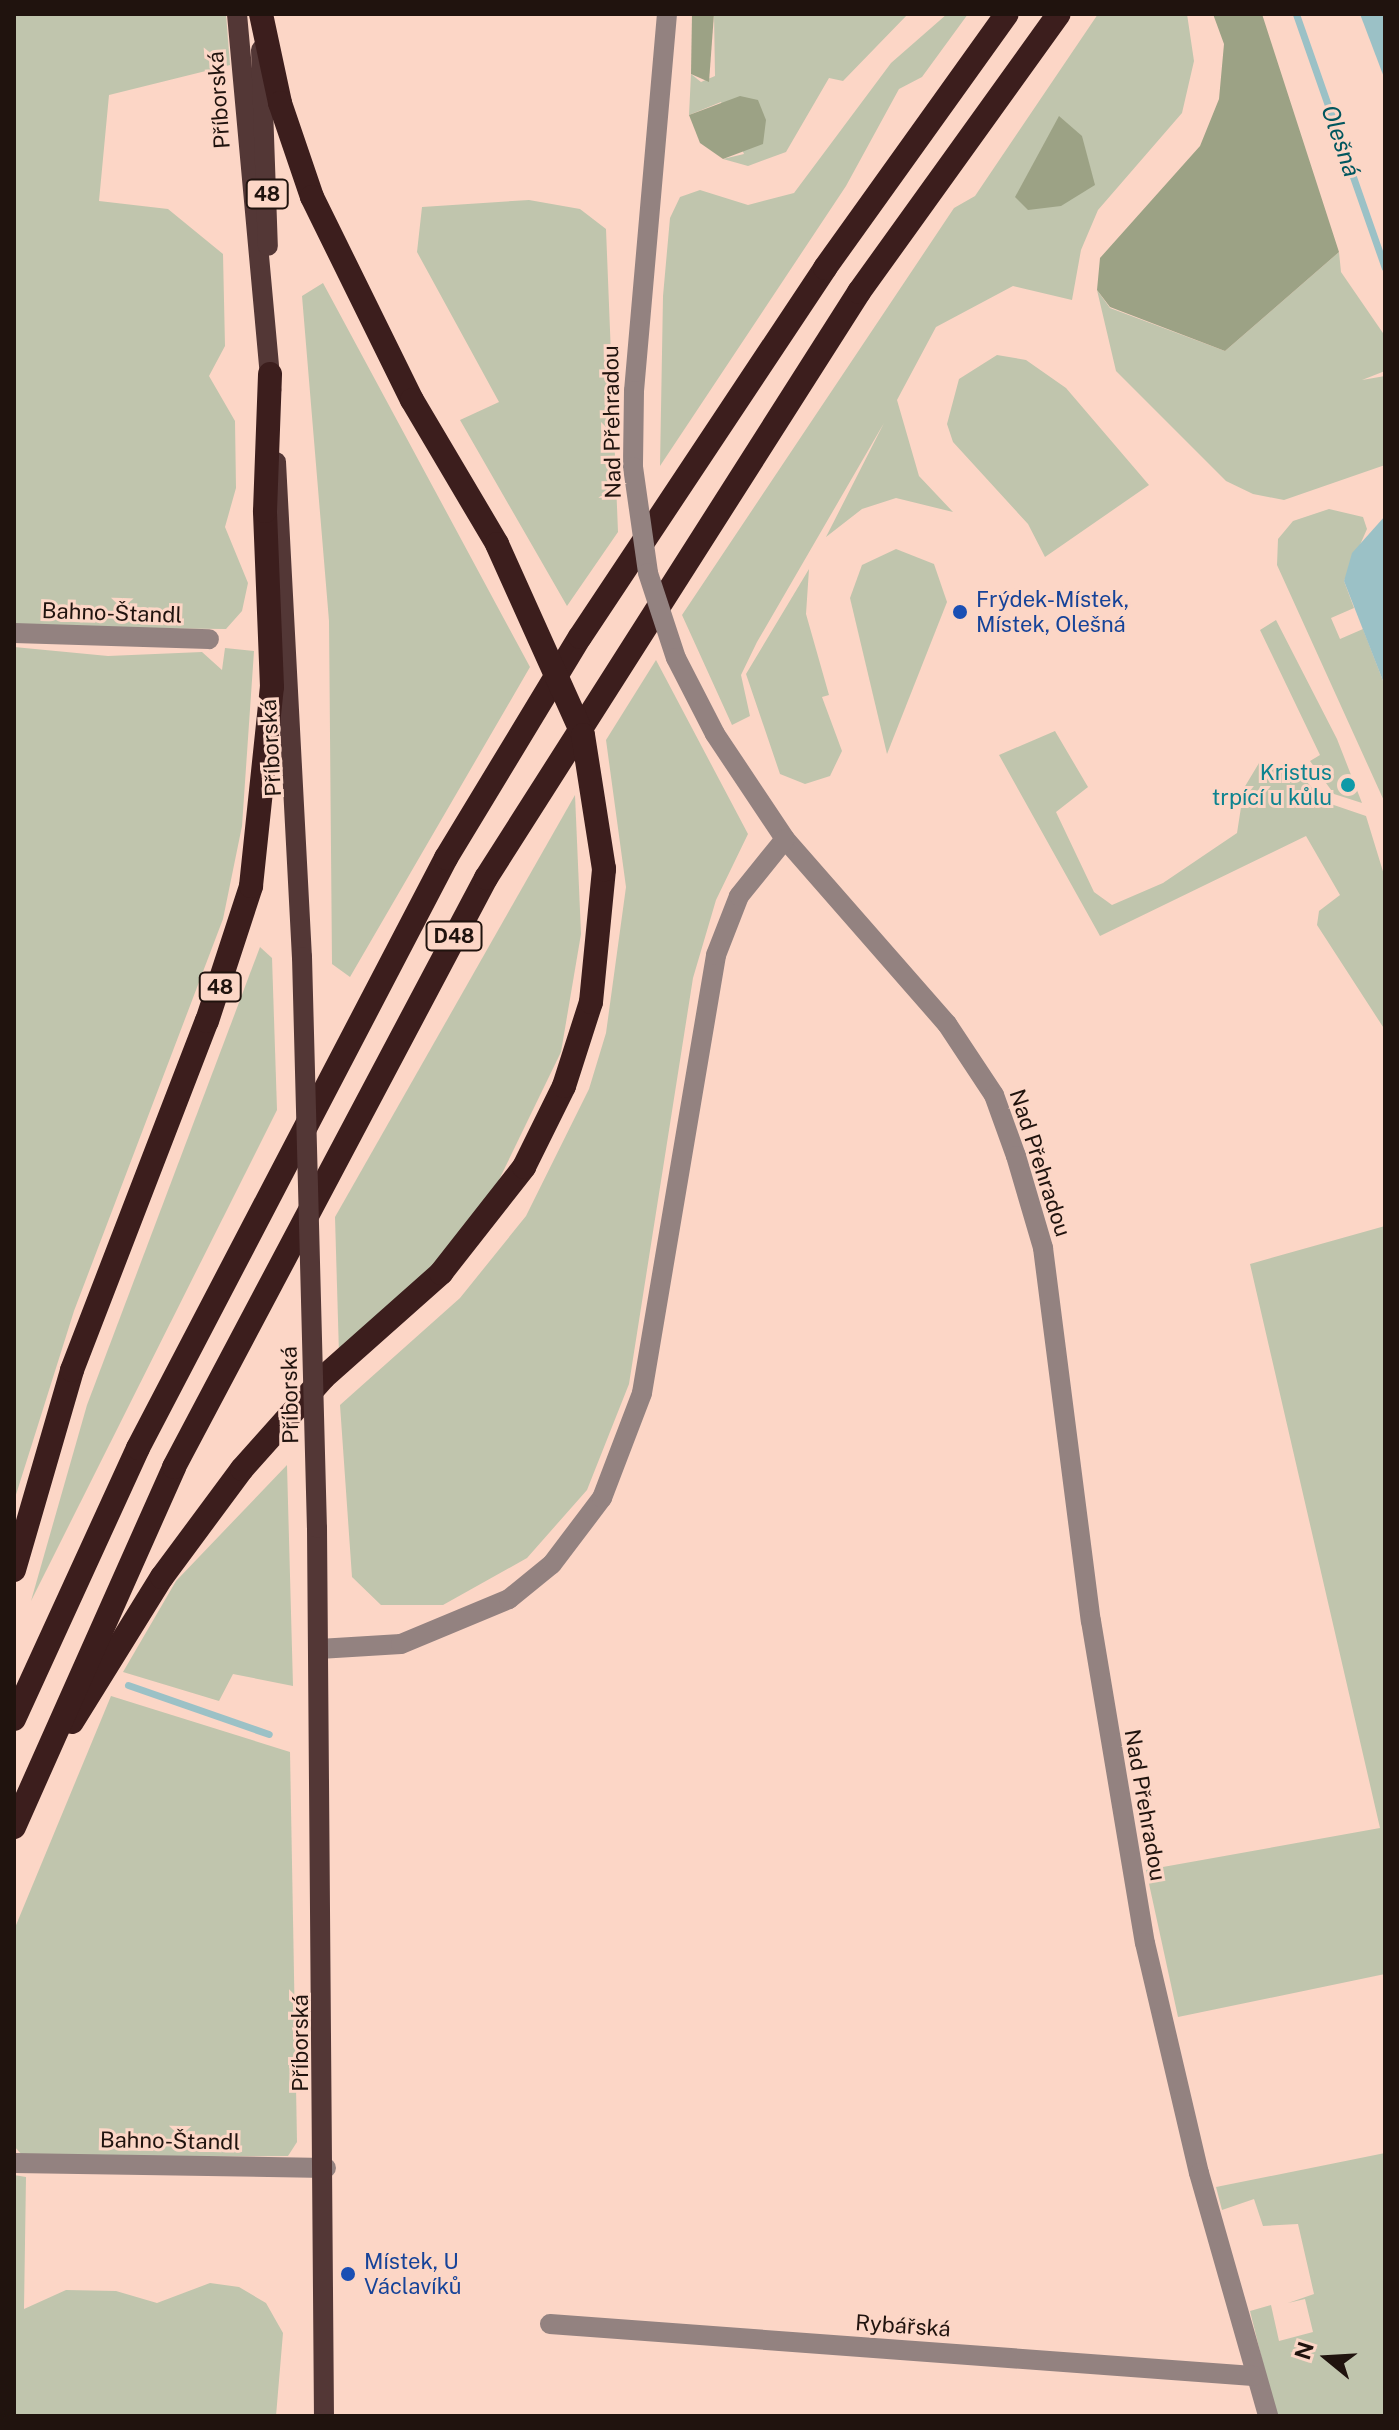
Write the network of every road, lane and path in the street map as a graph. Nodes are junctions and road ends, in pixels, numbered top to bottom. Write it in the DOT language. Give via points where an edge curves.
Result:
graph roads {
  1 [pos="237,14"];
  2 [pos="260,14"];
  3 [pos="667,14"];
  4 [pos="1007,14"];
  5 [pos="1059,14"];
  6 [pos="270,374"];
  7 [pos="14,633"];
  8 [pos="209,639"];
  9 [pos="785,839"];
  10 [pos="14,1570"];
  11 [pos="319,1649"];
  12 [pos="14,1719"];
  13 [pos="14,1827"];
  14 [pos="14,1834"];
  15 [pos="14,2163"];
  16 [pos="326,2168"];
  17 [pos="550,2324"];
  18 [pos="1253,2376"];
  19 [pos="324,2416"];
  20 [pos="1268,2416"];
  1 -- 6 [label="main road, Příborská / 48"];
  2 -- 6 [label="main road, Příborská / 48"];
  2 -- 14 [label="highway, bridge" via="312,197 412,400 497,544 583,735 604,869 587,1016 564,1086 524,1167 461,1251 324,1377 208,1511 118,1644"];
  3 -- 9 [label="street, Nad Přehradou, bridge" via="634,391 635,482 648,573 676,658 715,734"];
  4 -- 12 [label="highway, D48" via="798,307 580,637 446,858 144,1434"];
  5 -- 13 [label="highway, D48" via="859,292 486,878 174,1467"];
  6 -- 10 [label="highway, 48" via="265,511 272,687 251,886 207,1021 72,1370"];
  6 -- 11 [label="main road, Příborská, bridge" via="302,957"];
  7 -- 8 [label="street, Bahno-Štandl"];
  9 -- 11 [label="street" via="745,886 716,955 642,1393 602,1498 552,1564 509,1599 401,1644"];
  9 -- 18 [label="street, Nad Přehradou" via="947,1024 994,1095 1016,1156 1043,1248 1093,1637 1145,1943"];
  11 -- 16 [label="main road, Příborská"];
  15 -- 16 [label="street, Bahno-Štandl"];
  16 -- 19 [label="main road, Příborská"];
  17 -- 18 [label="street, Rybářská"];
  18 -- 20 [label="street, Nad Přehradou"];
}
